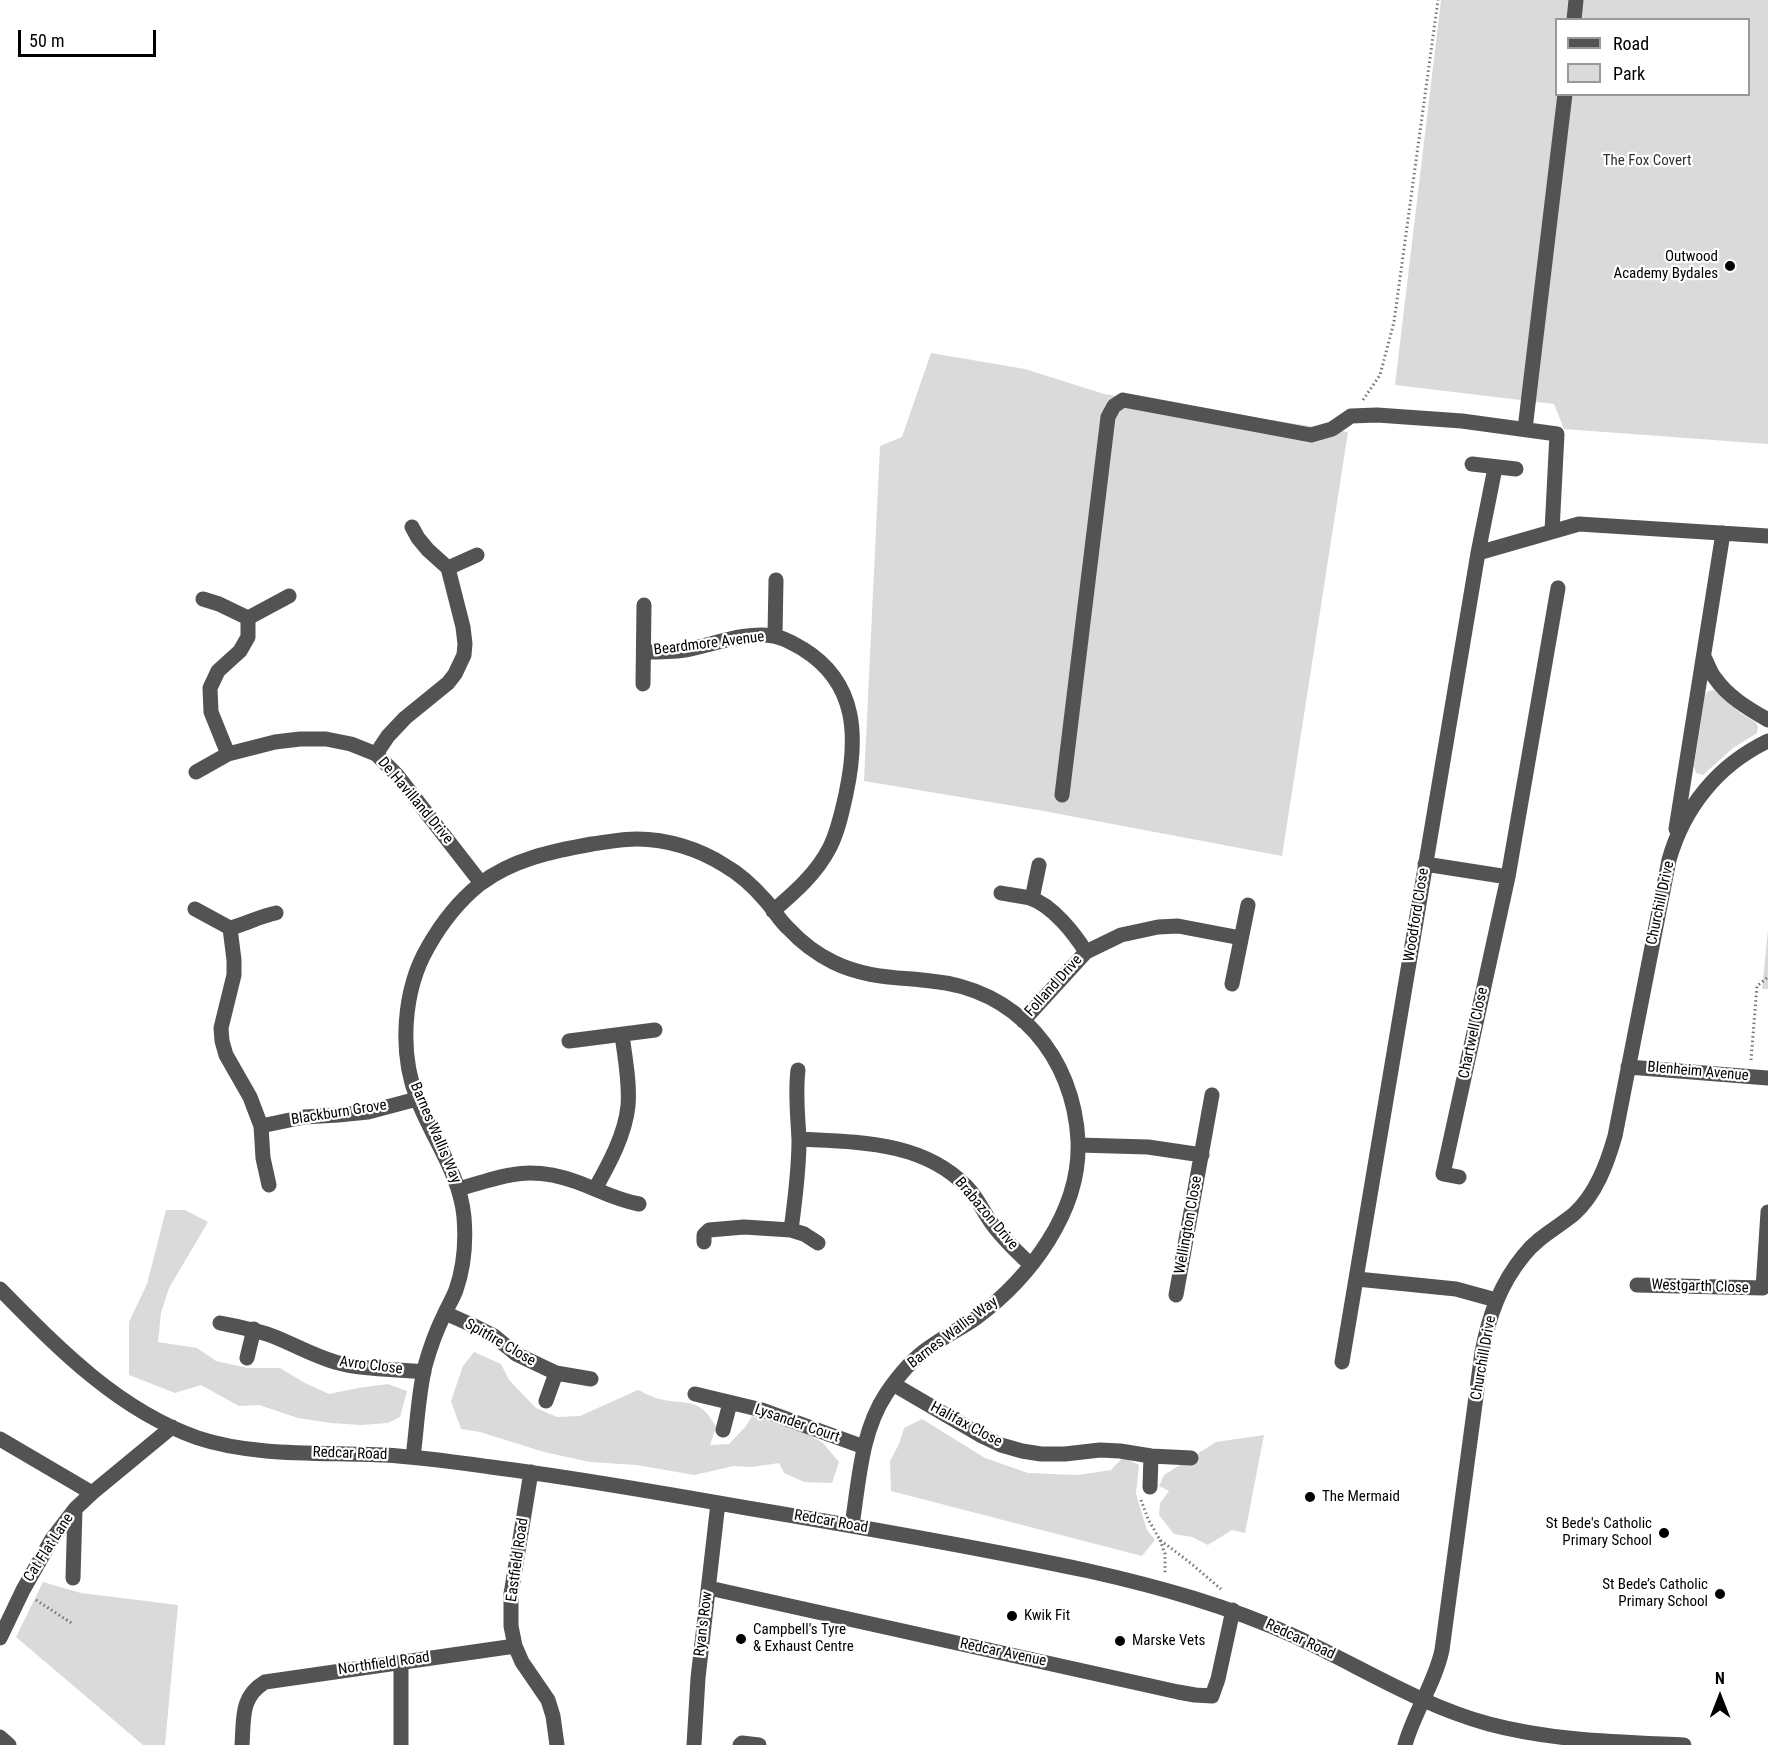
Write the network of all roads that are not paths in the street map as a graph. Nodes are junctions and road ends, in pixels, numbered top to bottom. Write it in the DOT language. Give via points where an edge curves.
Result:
graph roads {
  1 [pos="1576,0"];
  2 [pos="1574,18"];
  3 [pos="1565,96"];
  4 [pos="1525,429"];
  5 [pos="1472,464"];
  6 [pos="1495,468"];
  7 [pos="1516,470"];
  8 [pos="412,527"];
  9 [pos="1552,531"];
  10 [pos="1723,533"];
  11 [pos="1768,536"];
  12 [pos="1478,553"];
  13 [pos="477,555"];
  14 [pos="448,568"];
  15 [pos="776,580"];
  16 [pos="1558,588"];
  17 [pos="289,596"];
  18 [pos="203,599"];
  19 [pos="644,605"];
  20 [pos="249,618"];
  21 [pos="775,636"];
  22 [pos="644,652"];
  23 [pos="1704,657"];
  24 [pos="643,684"];
  25 [pos="1768,720"];
  26 [pos="1768,741"];
  27 [pos="228,754"];
  28 [pos="376,754"];
  29 [pos="196,772"];
  30 [pos="1062,795"];
  31 [pos="1674,843"];
  32 [pos="1425,864"];
  33 [pos="1039,865"];
  34 [pos="1508,877"];
  35 [pos="481,883"];
  36 [pos="1001,893"];
  37 [pos="1032,899"];
  38 [pos="1248,905"];
  39 [pos="195,909"];
  40 [pos="773,911"];
  41 [pos="276,912"];
  42 [pos="230,928"];
  43 [pos="1241,938"];
  44 [pos="1086,952"];
  45 [pos="1232,984"];
  46 [pos="1023,1021"];
  47 [pos="655,1030"];
  48 [pos="622,1035"];
  49 [pos="569,1041"];
  50 [pos="1628,1067"];
  51 [pos="798,1070"];
  52 [pos="1768,1078"];
  53 [pos="1212,1095"];
  54 [pos="417,1099"];
  55 [pos="261,1126"];
  56 [pos="799,1139"];
  57 [pos="1078,1145"];
  58 [pos="1202,1155"];
  59 [pos="1459,1177"];
  60 [pos="269,1185"];
  61 [pos="459,1189"];
  62 [pos="596,1189"];
  63 [pos="639,1204"];
  64 [pos="1768,1212"];
  65 [pos="791,1230"];
  66 [pos="704,1242"];
  67 [pos="818,1243"];
  68 [pos="1031,1265"];
  69 [pos="1357,1279"];
  70 [pos="1637,1285"];
  71 [pos="1766,1288"];
  72 [pos="0,1289"];
  73 [pos="1176,1295"];
  74 [pos="1496,1300"];
  75 [pos="445,1313"];
  76 [pos="220,1323"];
  77 [pos="254,1329"];
  78 [pos="247,1358"];
  79 [pos="1342,1362"];
  80 [pos="423,1372"];
  81 [pos="556,1373"];
  82 [pos="591,1379"];
  83 [pos="893,1384"];
  84 [pos="695,1394"];
  85 [pos="546,1401"];
  86 [pos="730,1403"];
  87 [pos="172,1427"];
  88 [pos="723,1430"];
  89 [pos="0,1439"];
  90 [pos="864,1447"];
  91 [pos="1151,1456"];
  92 [pos="413,1457"];
  93 [pos="1191,1458"];
  94 [pos="531,1472"];
  95 [pos="1150,1487"];
  96 [pos="92,1493"];
  97 [pos="718,1503"];
  98 [pos="75,1509"];
  99 [pos="852,1526"];
  100 [pos="74,1578"];
  101 [pos="709,1588"];
  102 [pos="1233,1610"];
  103 [pos="0,1638"];
  104 [pos="515,1646"];
  105 [pos="401,1662"];
  106 [pos="1422,1700"];
  107 [pos="0,1737"];
  108 [pos="9,1745"];
  109 [pos="242,1745"];
  110 [pos="401,1745"];
  111 [pos="557,1745"];
  112 [pos="694,1745"];
  113 [pos="740,1745"];
  114 [pos="759,1745"];
  115 [pos="1405,1745"];
  116 [pos="1684,1745"];
  1 -- 2 [label="street"];
  3 -- 4 [label="street"];
  4 -- 9 [label="street" via="1557,434"];
  4 -- 30 [label="street" via="1377,415 1351,416 1332,429 1311,435 1138,402 1123,400 1114,406 1108,417"];
  5 -- 6 [label="street"];
  6 -- 7 [label="street"];
  6 -- 12 [label="street, Woodford Close"];
  8 -- 14 [label="street" via="428,550"];
  9 -- 10 [label="street" via="1579,524"];
  9 -- 12 [label="street"];
  10 -- 11 [label="street"];
  10 -- 23 [label="street, Churchill Drive"];
  12 -- 32 [label="street, Woodford Close"];
  13 -- 14 [label="street"];
  14 -- 28 [label="street" via="463,627 464,656 448,682 405,718"];
  15 -- 21 [label="street, Beardmore Avenue"];
  16 -- 34 [label="street, Chartwell Close"];
  17 -- 20 [label="street"];
  18 -- 20 [label="street"];
  19 -- 22 [label="street, Beardmore Avenue"];
  20 -- 27 [label="street" via="248,637 240,651 218,671 210,688 211,712"];
  21 -- 22 [label="street, Beardmore Avenue"];
  21 -- 40 [label="street, Beardmore Avenue" via="815,657 844,692 853,728 853,752 831,846 806,882"];
  22 -- 24 [label="street, Beardmore Avenue"];
  23 -- 25 [label="street" via="1714,678 1726,691"];
  23 -- 31 [label="street, Churchill Drive"];
  26 -- 31 [label="street, Churchill Drive" via="1722,771 1689,813"];
  27 -- 28 [label="street, De Havilland Drive" via="300,739 326,739"];
  27 -- 29 [label="street, De Havilland Drive"];
  28 -- 35 [label="street, De Havilland Drive" via="397,775"];
  31 -- 50 [label="street, Churchill Drive"];
  32 -- 34 [label="street"];
  32 -- 69 [label="street, Woodford Close"];
  33 -- 37 [label="street"];
  34 -- 59 [label="street, Chartwell Close" via="1443,1174"];
  35 -- 40 [label="street, Barnes Wallis Way" via="546,852 614,840 649,840 686,847 728,867"];
  35 -- 54 [label="street, Barnes Wallis Way" via="439,929 416,975 407,1025 408,1058"];
  36 -- 37 [label="street, Folland Drive"];
  37 -- 44 [label="street, Folland Drive" via="1065,924"];
  38 -- 43 [label="street"];
  39 -- 42 [label="street"];
  40 -- 46 [label="street, Barnes Wallis Way" via="812,949 854,971 956,985 984,993"];
  41 -- 42 [label="street"];
  42 -- 55 [label="street" via="234,975 221,1028 222,1041"];
  43 -- 44 [label="street, Folland Drive" via="1178,926 1158,927 1121,935"];
  43 -- 45 [label="street"];
  44 -- 46 [label="street, Folland Drive"];
  46 -- 57 [label="street, Barnes Wallis Way" via="1053,1054 1065,1077"];
  47 -- 48 [label="street"];
  48 -- 49 [label="street"];
  48 -- 62 [label="street" via="628,1095 626,1121"];
  50 -- 52 [label="street, Blenheim Avenue"];
  50 -- 74 [label="street, Churchill Drive" via="1615,1136 1599,1179 1575,1213 1524,1254"];
  51 -- 56 [label="street"];
  53 -- 58 [label="street, Wellington Close"];
  54 -- 55 [label="street, Blackburn Grove" via="368,1112 304,1117"];
  54 -- 61 [label="street, Barnes Wallis Way"];
  55 -- 60 [label="street"];
  56 -- 65 [label="street"];
  56 -- 68 [label="street, Brabazon Drive" via="882,1145 932,1161 967,1187 1002,1237"];
  57 -- 58 [label="street, Wellington Close" via="1148,1147"];
  57 -- 68 [label="street, Barnes Wallis Way" via="1074,1185 1067,1203"];
  58 -- 73 [label="street, Wellington Close"];
  61 -- 62 [label="street" via="508,1174 543,1173"];
  61 -- 75 [label="street, Barnes Wallis Way" via="465,1246 456,1290"];
  62 -- 63 [label="street" via="623,1202"];
  64 -- 71 [label="street, Westgarth Close"];
  65 -- 66 [label="street" via="709,1230"];
  65 -- 67 [label="street"];
  68 -- 83 [label="street, Barnes Wallis Way" via="995,1303 922,1353"];
  69 -- 74 [label="street" via="1456,1289"];
  69 -- 79 [label="street, Woodford Close"];
  70 -- 71 [label="street, Westgarth Close"];
  72 -- 87 [label="street, Redcar Road" via="90,1375 141,1412"];
  74 -- 106 [label="street, Churchill Drive" via="1482,1352 1442,1650"];
  75 -- 80 [label="street, Barnes Wallis Way"];
  75 -- 81 [label="street, Spitfire Close" via="487,1332 516,1354"];
  76 -- 77 [label="street, Avro Close"];
  77 -- 78 [label="street"];
  77 -- 80 [label="street, Avro Close" via="337,1363"];
  80 -- 92 [label="street, Barnes Wallis Way"];
  81 -- 82 [label="street, Spitfire Close"];
  81 -- 85 [label="street"];
  83 -- 90 [label="street, Barnes Wallis Way" via="875,1413"];
  83 -- 91 [label="street, Halifax Close" via="1001,1445 1041,1454 1100,1450"];
  84 -- 86 [label="street, Lysander Court"];
  86 -- 88 [label="street"];
  86 -- 90 [label="street, Lysander Court" via="762,1410"];
  87 -- 92 [label="street, Redcar Road" via="226,1446"];
  87 -- 96 [label="street, Cat Flat Lane"];
  89 -- 96 [label="street"];
  90 -- 99 [label="street, Barnes Wallis Way"];
  91 -- 93 [label="street, Halifax Close"];
  91 -- 95 [label="street"];
  92 -- 94 [label="street, Redcar Road"];
  94 -- 97 [label="street, Redcar Road"];
  94 -- 104 [label="street, Eastfield Road" via="511,1600"];
  96 -- 98 [label="street, Cat Flat Lane"];
  97 -- 99 [label="street, Redcar Road"];
  97 -- 101 [label="street, Ryan's Row"];
  98 -- 100 [label="street"];
  98 -- 103 [label="street, Cat Flat Lane" via="22,1590"];
  99 -- 102 [label="street, Redcar Road" via="1162,1588"];
  101 -- 102 [label="street, Redcar Avenue" via="1178,1692 1212,1696"];
  101 -- 112 [label="street, Ryan's Row"];
  102 -- 106 [label="street, Redcar Road" via="1295,1636"];
  104 -- 105 [label="street, Northfield Road"];
  104 -- 111 [label="street, Eastfield Road" via="548,1700"];
  105 -- 109 [label="street, Northfield Road" via="265,1682 255,1688 245,1707"];
  105 -- 110 [label="street"];
  106 -- 115 [label="street, Churchill Drive"];
  106 -- 116 [label="street, Redcar Road" via="1487,1723 1538,1734"];
  107 -- 108 [label="street"];
  113 -- 114 [label="street"];
}
